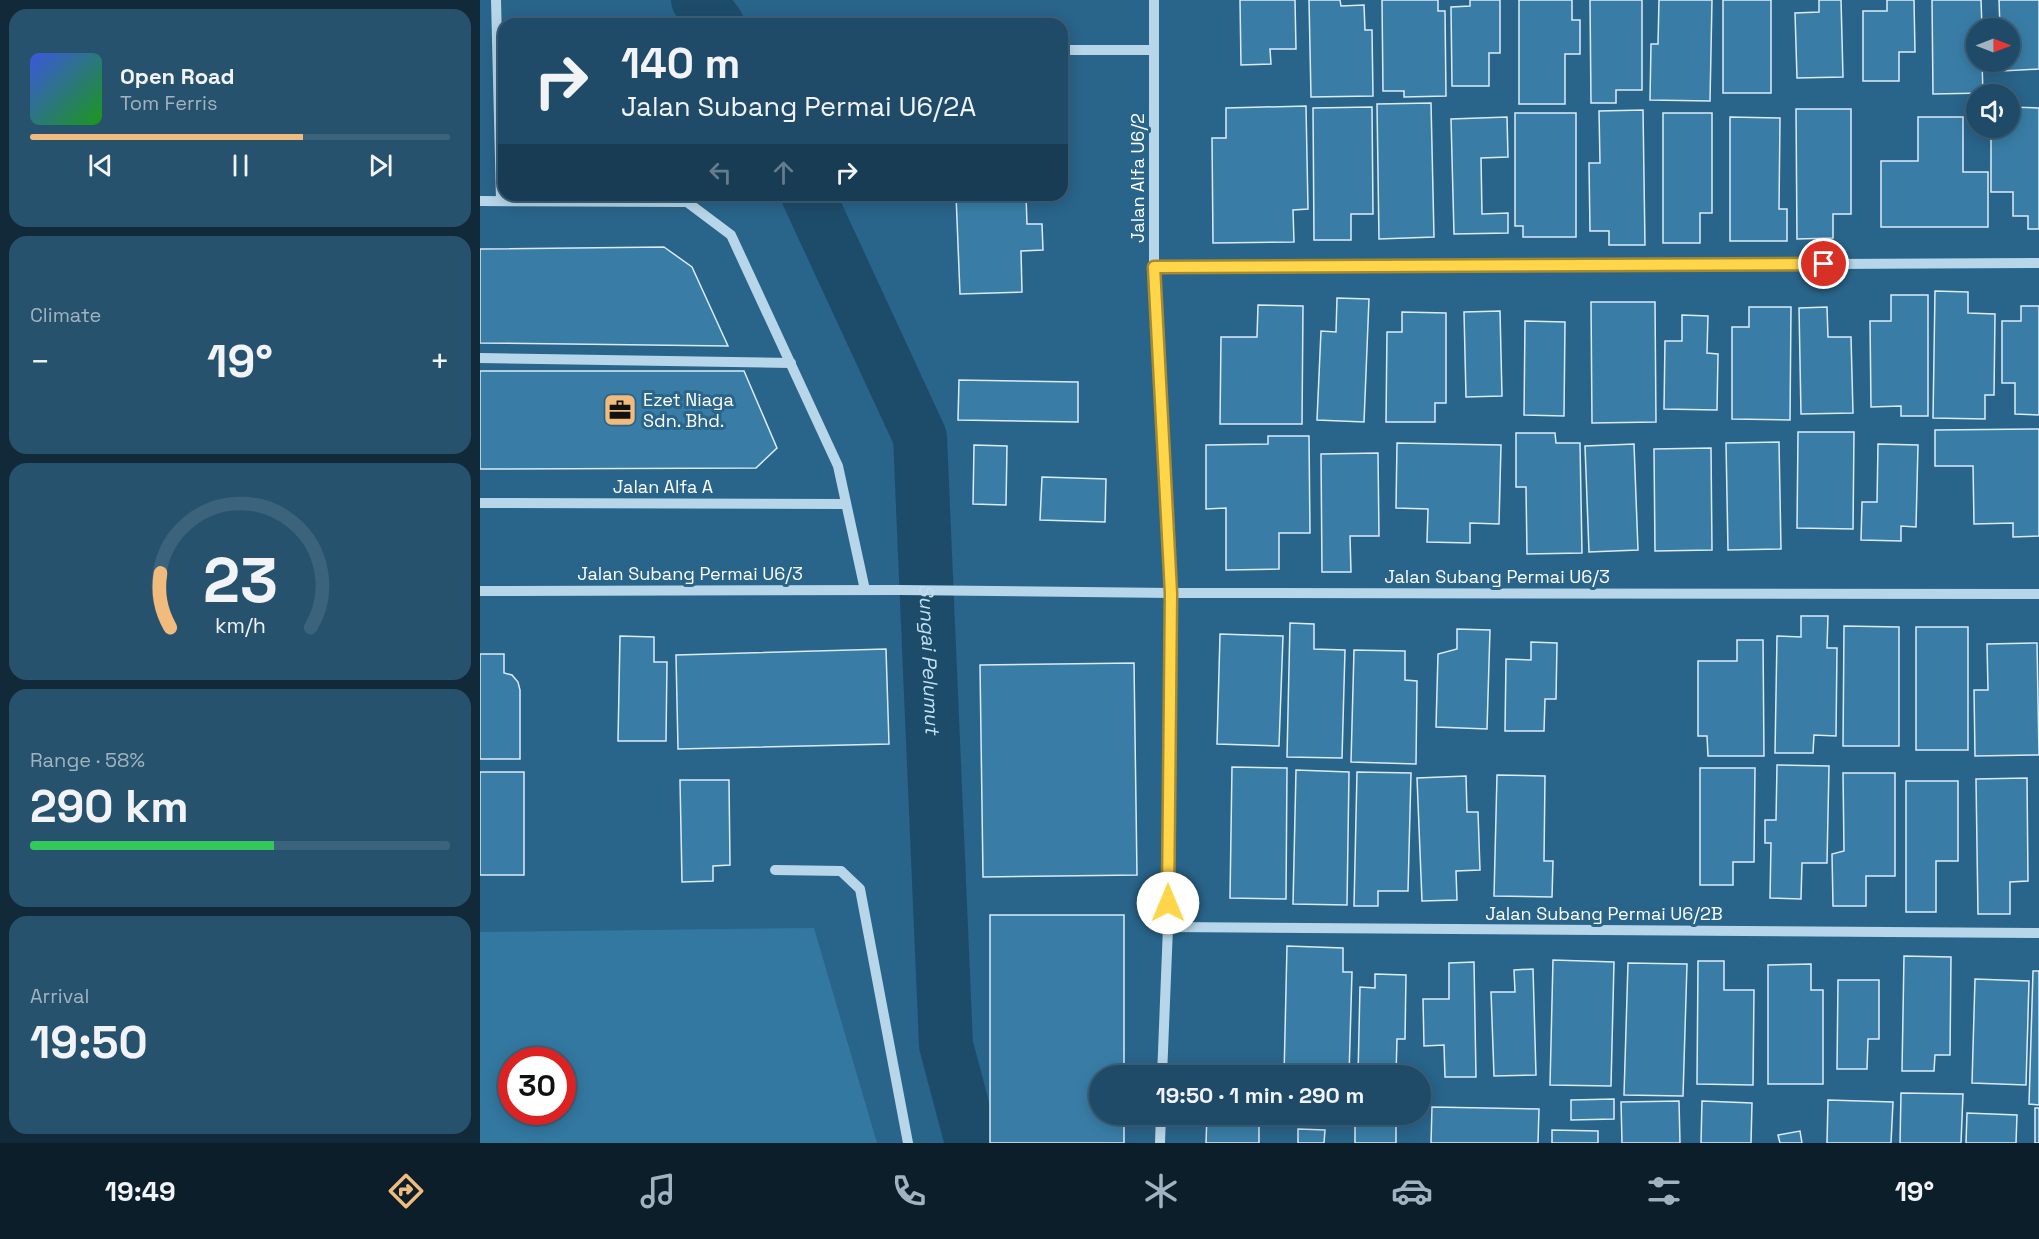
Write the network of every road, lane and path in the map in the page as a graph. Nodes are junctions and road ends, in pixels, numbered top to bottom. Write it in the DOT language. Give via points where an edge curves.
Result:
graph roads {
  1 [pos="496,0"];
  2 [pos="1154,0"];
  3 [pos="1068,50"];
  4 [pos="1154,50"];
  5 [pos="498,80"];
  6 [pos="498,200"];
  7 [pos="480,201"];
  8 [pos="594,201"];
  9 [pos="2039,263"];
  10 [pos="1154,267"];
  11 [pos="480,358"];
  12 [pos="790,363"];
  13 [pos="480,503"];
  14 [pos="846,504"];
  15 [pos="865,590"];
  16 [pos="480,591"];
  17 [pos="1171,593"];
  18 [pos="2039,594"];
  19 [pos="775,870"];
  20 [pos="1168,927"];
  21 [pos="2039,933"];
  22 [pos="1162,1065"];
  23 [pos="1161,1125"];
  24 [pos="908,1143"];
  25 [pos="1160,1143"];
  1 -- 5 [label="street"];
  2 -- 4 [label="street, Jalan Alfa U6/2"];
  3 -- 4 [label="street"];
  4 -- 10 [label="street, Jalan Alfa U6/2"];
  6 -- 7 [label="street"];
  8 -- 12 [label="street" via="687,202 731,235"];
  9 -- 10 [label="street"];
  10 -- 17 [label="street, Jalan Alfa U6/2"];
  11 -- 12 [label="street"];
  12 -- 14 [label="street" via="838,466"];
  13 -- 14 [label="street, Jalan Alfa A"];
  14 -- 15 [label="street"];
  15 -- 16 [label="street, Jalan Subang Permai U6/3"];
  15 -- 17 [label="street, Jalan Subang Permai U6/3"];
  17 -- 18 [label="street, Jalan Subang Permai U6/3"];
  17 -- 20 [label="street, Jalan Alfa U6/2"];
  19 -- 24 [label="street" via="841,871 860,889"];
  20 -- 21 [label="street, Jalan Subang Permai U6/2B"];
  20 -- 22 [label="street, Jalan Alfa U6/2"];
  23 -- 25 [label="street"];
}
